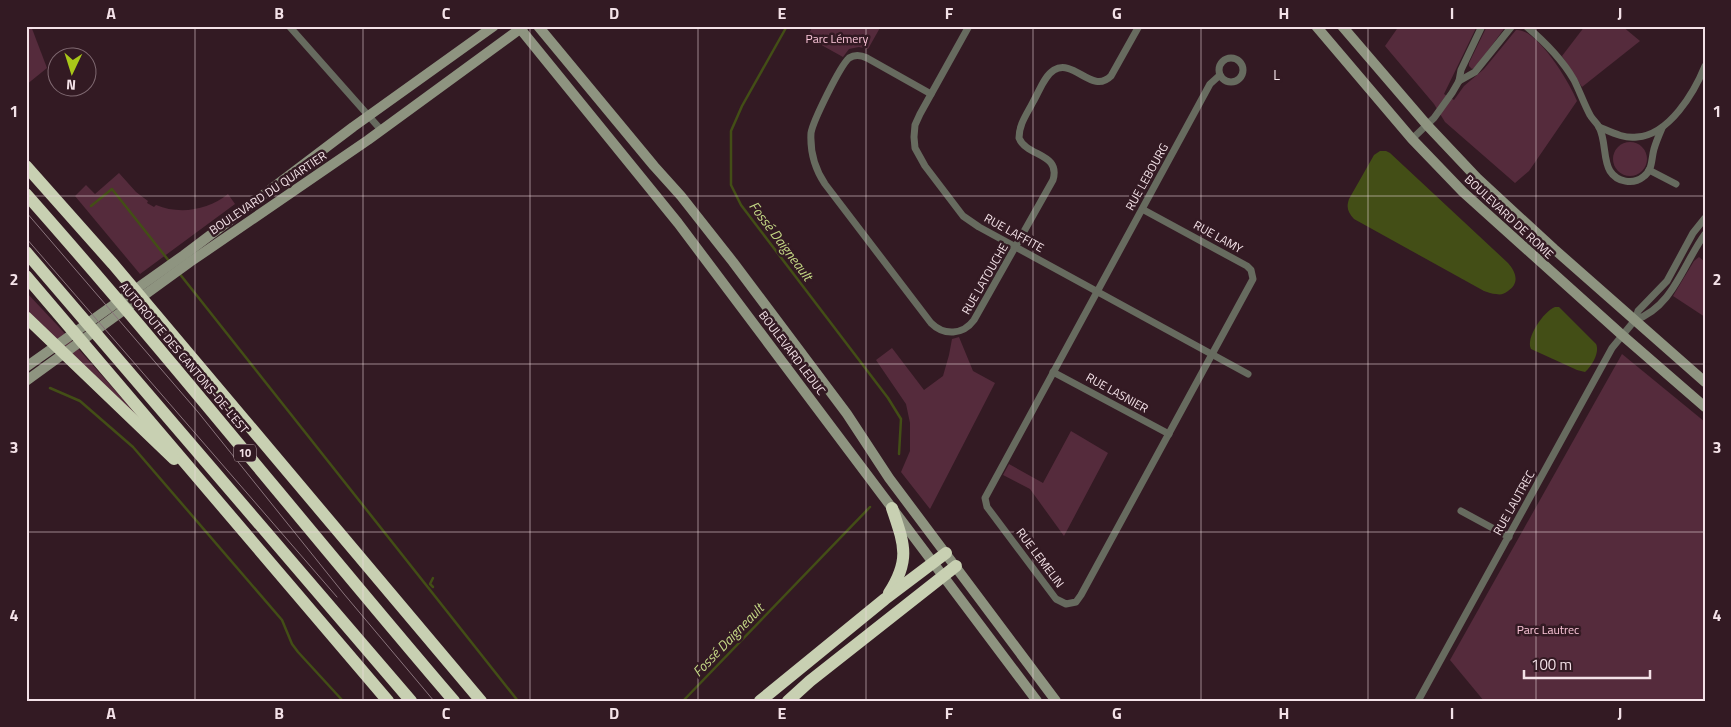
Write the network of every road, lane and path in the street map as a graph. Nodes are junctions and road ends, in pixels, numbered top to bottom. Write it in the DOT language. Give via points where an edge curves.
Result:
graph roads {
  1 [pos="290,26"];
  2 [pos="494,26"];
  3 [pos="538,26"];
  4 [pos="969,26"];
  5 [pos="1139,26"];
  6 [pos="1316,26"];
  7 [pos="1342,26"];
  8 [pos="1482,26"];
  9 [pos="1512,26"];
  10 [pos="1526,26"];
  11 [pos="521,27"];
  12 [pos="1705,66"];
  13 [pos="1220,75"];
  14 [pos="1459,81"];
  15 [pos="931,94"];
  16 [pos="370,116"];
  17 [pos="1426,126"];
  18 [pos="1599,127"];
  19 [pos="1662,128"];
  20 [pos="382,130"];
  21 [pos="1412,138"];
  22 [pos="26,166"];
  23 [pos="1649,170"];
  24 [pos="1676,184"];
  25 [pos="26,194"];
  26 [pos="1142,209"];
  27 [pos="1705,218"];
  28 [pos="1705,234"];
  29 [pos="1016,247"];
  30 [pos="26,252"];
  31 [pos="187,258"];
  32 [pos="26,276"];
  33 [pos="26,279"];
  34 [pos="40,292"];
  35 [pos="1096,292"];
  36 [pos="26,317"];
  37 [pos="1635,320"];
  38 [pos="1622,335"];
  39 [pos="1213,355"];
  40 [pos="47,358"];
  41 [pos="26,367"];
  42 [pos="1053,372"];
  43 [pos="1248,374"];
  44 [pos="26,381"];
  45 [pos="1705,382"];
  46 [pos="1705,407"];
  47 [pos="1169,434"];
  48 [pos="218,500"];
  49 [pos="892,508"];
  50 [pos="1461,511"];
  51 [pos="1508,537"];
  52 [pos="946,553"];
  53 [pos="933,563"];
  54 [pos="956,566"];
  55 [pos="943,576"];
  56 [pos="885,599"];
  57 [pos="480,700"];
  58 [pos="388,701"];
  59 [pos="411,701"];
  60 [pos="454,701"];
  61 [pos="760,701"];
  62 [pos="788,701"];
  63 [pos="1037,701"];
  64 [pos="1056,701"];
  65 [pos="1418,701"];
  1 -- 16 [label="street"];
  2 -- 16 [label="main road, BOULEVARD DU QUARTIER"];
  3 -- 52 [label="main road, BOULEVARD LEDUC" via="712,235 838,402"];
  4 -- 15 [label="street, RUE LAFFITE"];
  5 -- 29 [label="street, RUE LATOUCHE" via="1105,81 1092,81 1064,68 1054,70 1047,77 1022,122 1019,138 1024,146 1050,161 1054,167 1053,180"];
  6 -- 21 [label="main road, BOULEVARD DE ROME"];
  7 -- 17 [label="main road, BOULEVARD DE ROME"];
  8 -- 14 [label="street"];
  9 -- 14 [label="street" via="1475,72"];
  10 -- 18 [label="street" via="1564,65"];
  11 -- 20 [label="main road, BOULEVARD DU QUARTIER"];
  11 -- 49 [label="main road, BOULEVARD LEDUC" via="678,223"];
  12 -- 19 [label="street" via="1678,112"];
  13 -- 26 [label="street, RUE LEBOURG" via="1210,84"];
  14 -- 17 [label="street"];
  15 -- 29 [label="street, RUE LAFFITE" via="914,131 915,148 921,160 963,216"];
  15 -- 29 [label="street, RUE LATOUCHE" via="867,58 859,55 850,58 813,123 811,146 819,174 931,323 944,331 958,332 968,328"];
  16 -- 20 [label="street"];
  16 -- 31 [label="main road, BOULEVARD DU QUARTIER"];
  17 -- 21 [label="street"];
  17 -- 37 [label="main road, BOULEVARD DE ROME" via="1498,198"];
  18 -- 19 [label="street" via="1624,137 1637,137"];
  18 -- 23 [label="street" via="1607,165 1615,177 1622,181 1637,181"];
  19 -- 23 [label="street"];
  20 -- 31 [label="main road, BOULEVARD DU QUARTIER"];
  21 -- 38 [label="main road, BOULEVARD DE ROME" via="1469,198"];
  22 -- 57 [label="highway" via="113,264"];
  23 -- 24 [label="street"];
  25 -- 60 [label="highway, AUTOROUTE DES CANTONS-DE-L'EST / 10" via="137,321"];
  26 -- 35 [label="street, RUE LEBOURG"];
  26 -- 39 [label="street, RUE LAMY" via="1251,270 1251,286"];
  27 -- 37 [label="street, RUE LAUTREC" via="1693,233 1667,281 1638,310"];
  28 -- 37 [label="street, RUE LAUTREC" via="1669,294 1645,317"];
  29 -- 35 [label="street, RUE LAFFITE"];
  30 -- 59 [label="highway"];
  31 -- 40 [label="main road, BOULEVARD DU QUARTIER"];
  32 -- 34 [label="highway"];
  33 -- 34 [label="highway"];
  34 -- 48 [label="highway"];
  35 -- 39 [label="street, RUE LAFFITE"];
  35 -- 42 [label="street, RUE LEMELIN"];
  36 -- 48 [label="highway"];
  37 -- 38 [label="street, RUE LAUTREC"];
  37 -- 45 [label="main road, BOULEVARD DE ROME"];
  38 -- 46 [label="main road, BOULEVARD DE ROME"];
  38 -- 51 [label="street, RUE LAUTREC"];
  39 -- 43 [label="street, RUE LAFFITE"];
  39 -- 47 [label="street, RUE LEMELIN"];
  40 -- 41 [label="main road, BOULEVARD DU QUARTIER"];
  40 -- 44 [label="main road, BOULEVARD DU QUARTIER"];
  42 -- 47 [label="street, RUE LASNIER"];
  42 -- 47 [label="street, RUE LEMELIN" via="984,500 1059,602 1071,604 1080,598"];
  48 -- 58 [label="highway"];
  49 -- 53 [label="main road, BOULEVARD LEDUC"];
  49 -- 56 [label="highway" via="903,541 904,557 899,577"];
  50 -- 51 [label="street"];
  51 -- 65 [label="street, RUE LAUTREC"];
  52 -- 53 [label="highway"];
  52 -- 54 [label="main road, BOULEVARD LEDUC"];
  53 -- 55 [label="main road, BOULEVARD LEDUC"];
  53 -- 56 [label="highway"];
  54 -- 55 [label="highway"];
  54 -- 64 [label="main road, BOULEVARD LEDUC"];
  55 -- 62 [label="highway"];
  55 -- 63 [label="main road, BOULEVARD LEDUC"];
  56 -- 61 [label="highway"];
}
